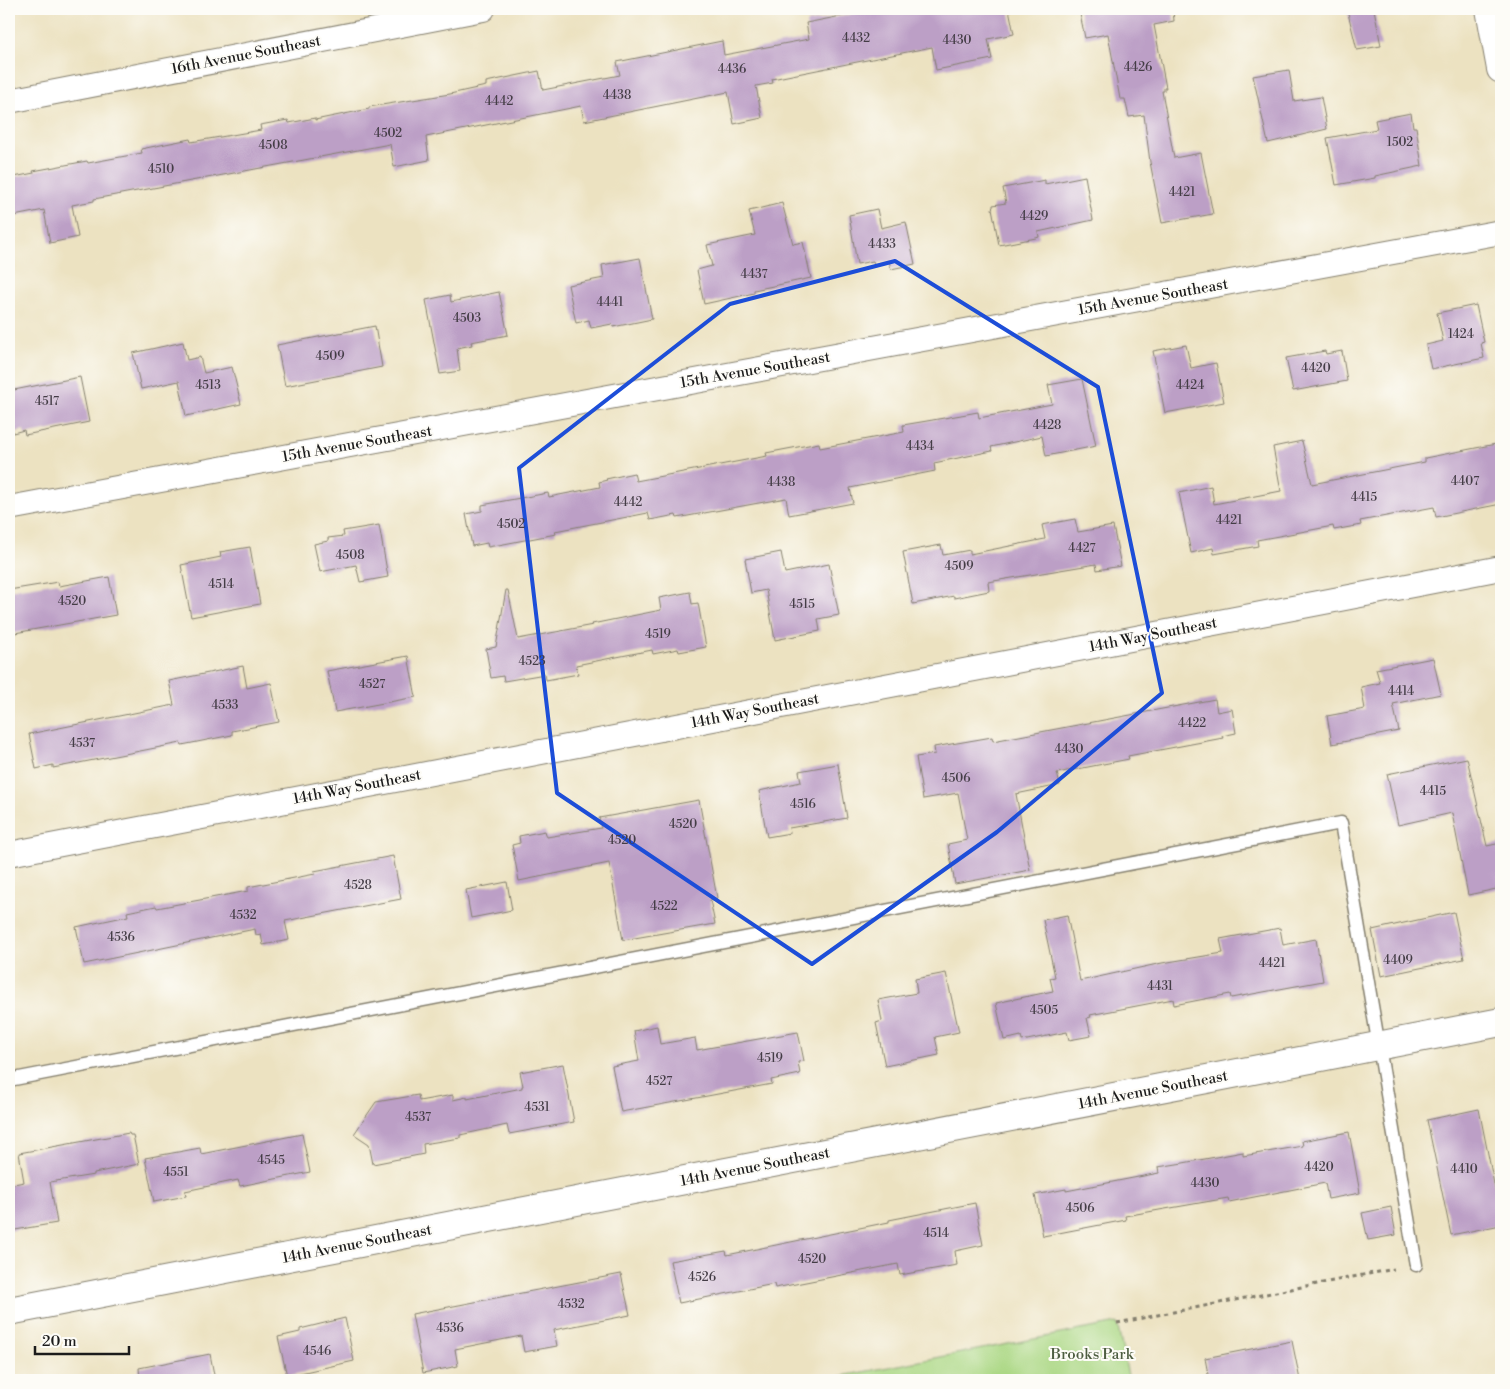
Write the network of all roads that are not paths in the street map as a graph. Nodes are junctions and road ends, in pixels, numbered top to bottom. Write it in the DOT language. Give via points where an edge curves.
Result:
graph roads {
  1 [pos="483,9"];
  2 [pos="1490,9"];
  3 [pos="1501,69"];
  4 [pos="9,101"];
  5 [pos="1501,232"];
  6 [pos="9,508"];
  7 [pos="1501,568"];
  8 [pos="9,854"];
  9 [pos="1501,1022"];
  10 [pos="1378,1047"];
  11 [pos="9,1080"];
  12 [pos="1416,1265"];
  13 [pos="9,1311"];
  1 -- 4 [label="street, 16th Avenue Southeast"];
  2 -- 3 [label="street"];
  5 -- 6 [label="street, 15th Avenue Southeast"];
  7 -- 8 [label="street, 14th Way Southeast"];
  9 -- 10 [label="street, 14th Avenue Southeast"];
  10 -- 11 [label="lane" via="1341,823"];
  10 -- 12 [label="lane"];
  10 -- 13 [label="street, 14th Avenue Southeast"];
}
